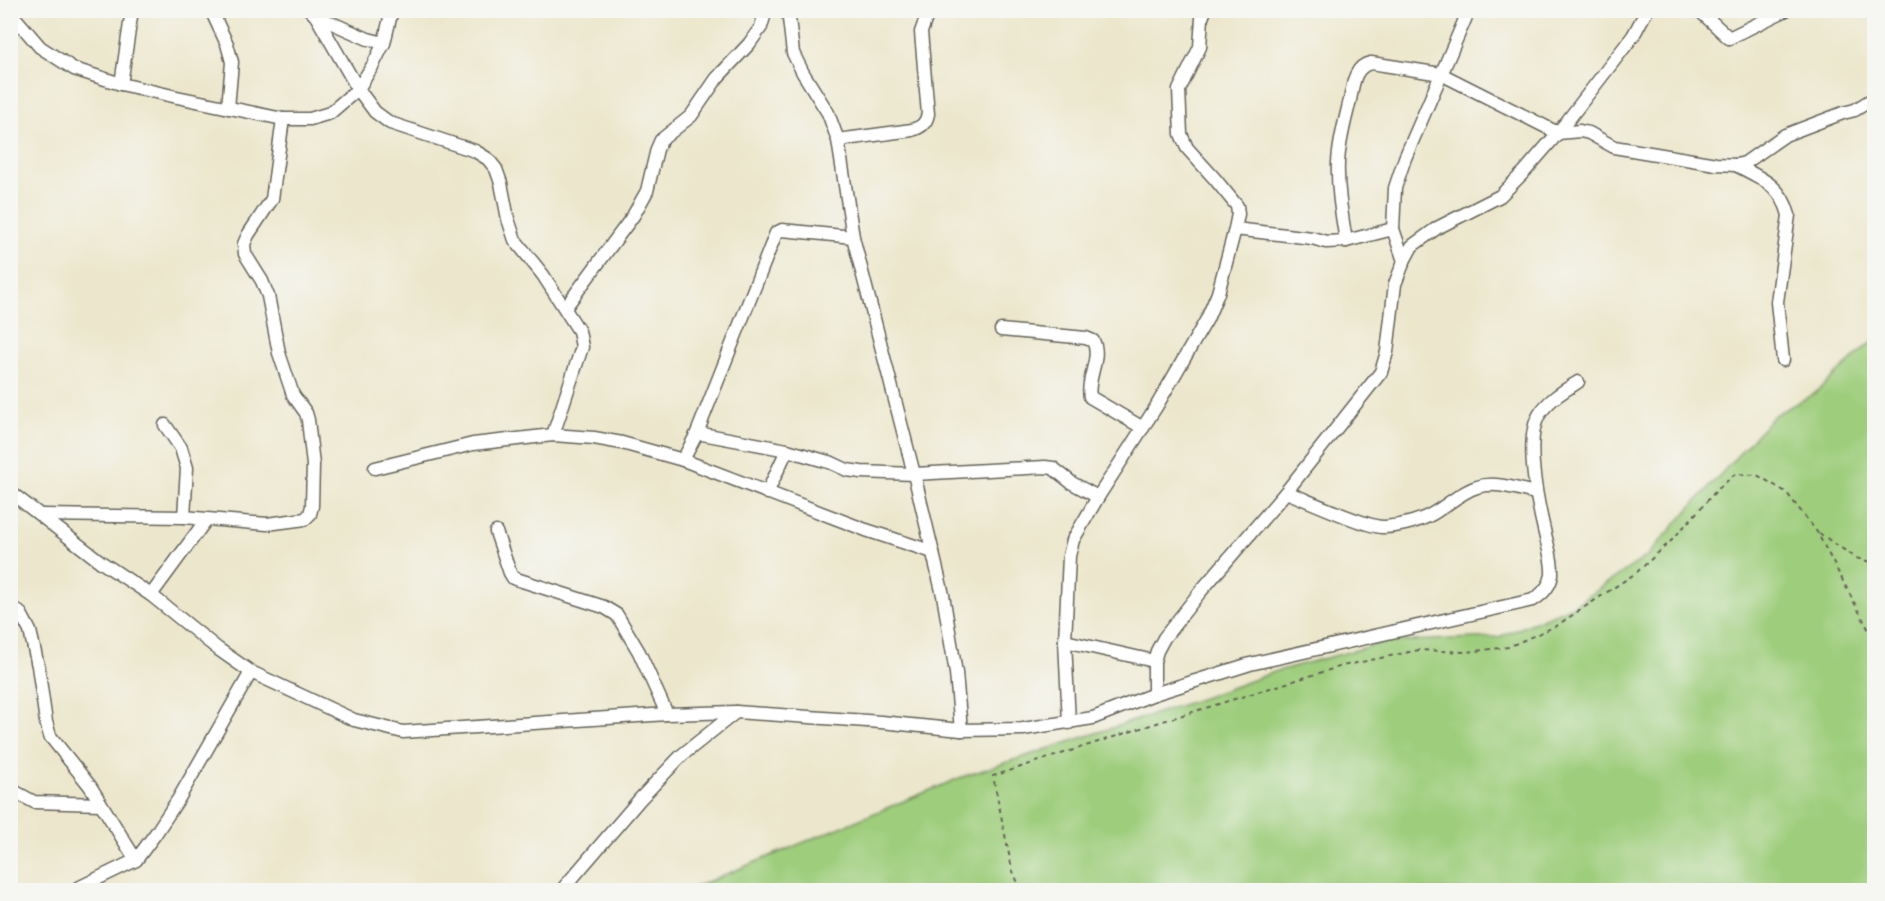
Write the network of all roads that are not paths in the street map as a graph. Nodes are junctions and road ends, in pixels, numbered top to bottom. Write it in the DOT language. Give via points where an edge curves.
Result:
graph roads {
  1 [pos="132,10"];
  2 [pos="211,10"];
  3 [pos="392,10"];
  4 [pos="766,10"];
  5 [pos="788,10"];
  6 [pos="929,10"];
  7 [pos="1204,10"];
  8 [pos="1469,10"];
  9 [pos="1647,10"];
  10 [pos="1699,10"];
  11 [pos="1786,10"];
  12 [pos="10,12"];
  13 [pos="313,14"];
  14 [pos="384,43"];
  15 [pos="1441,74"];
  16 [pos="121,84"];
  17 [pos="358,89"];
  18 [pos="1875,98"];
  19 [pos="228,108"];
  20 [pos="283,119"];
  21 [pos="1558,133"];
  22 [pos="838,140"];
  23 [pos="1736,165"];
  24 [pos="1235,229"];
  25 [pos="1393,229"];
  26 [pos="853,237"];
  27 [pos="1346,241"];
  28 [pos="1404,261"];
  29 [pos="565,308"];
  30 [pos="1001,330"];
  31 [pos="1783,360"];
  32 [pos="1578,382"];
  33 [pos="165,425"];
  34 [pos="1143,428"];
  35 [pos="697,433"];
  36 [pos="553,435"];
  37 [pos="787,450"];
  38 [pos="683,460"];
  39 [pos="375,468"];
  40 [pos="914,474"];
  41 [pos="10,492"];
  42 [pos="1286,492"];
  43 [pos="768,493"];
  44 [pos="1535,493"];
  45 [pos="1098,497"];
  46 [pos="41,514"];
  47 [pos="184,518"];
  48 [pos="206,519"];
  49 [pos="496,532"];
  50 [pos="933,552"];
  51 [pos="151,595"];
  52 [pos="10,604"];
  53 [pos="1065,641"];
  54 [pos="1154,661"];
  55 [pos="251,672"];
  56 [pos="1154,694"];
  57 [pos="736,712"];
  58 [pos="667,714"];
  59 [pos="1069,723"];
  60 [pos="961,730"];
  61 [pos="10,789"];
  62 [pos="100,804"];
  63 [pos="136,860"];
  64 [pos="74,891"];
  65 [pos="562,891"];
  1 -- 16 [label="street"];
  2 -- 19 [label="street" via="232,63"];
  3 -- 14 [label="street"];
  4 -- 29 [label="street" via="749,44 717,78 692,116 661,140 647,191 633,216"];
  5 -- 22 [label="street" via="793,53 828,113"];
  6 -- 22 [label="street" via="921,32 927,121 912,130"];
  7 -- 24 [label="street" via="1200,47 1179,90 1181,134 1187,148 1237,206"];
  8 -- 15 [label="street"];
  9 -- 21 [label="street" via="1633,36"];
  10 -- 11 [label="street" via="1729,38"];
  12 -- 16 [label="street" via="40,47 74,69"];
  13 -- 14 [label="street"];
  13 -- 17 [label="street"];
  14 -- 17 [label="street"];
  15 -- 21 [label="street"];
  15 -- 25 [label="street" via="1398,178"];
  15 -- 27 [label="street" via="1371,63 1359,67 1340,140 1338,164"];
  16 -- 19 [label="street"];
  17 -- 20 [label="street" via="330,113 310,119"];
  17 -- 29 [label="street" via="375,112 390,123 475,151 488,159 501,183 515,240"];
  18 -- 23 [label="street" via="1855,110 1785,135"];
  19 -- 20 [label="street"];
  20 -- 48 [label="street" via="272,199 244,244 245,254 268,296 279,353 293,395 308,420 312,506 305,519 297,521 267,524"];
  21 -- 23 [label="street" via="1580,131 1614,147"];
  21 -- 28 [label="street" via="1500,196 1425,236 1412,246"];
  22 -- 26 [label="street"];
  23 -- 31 [label="street" via="1772,186 1785,202 1789,215 1777,302"];
  24 -- 27 [label="street" via="1326,242"];
  24 -- 34 [label="street" via="1207,319"];
  25 -- 27 [label="street"];
  25 -- 28 [label="street"];
  26 -- 35 [label="street" via="782,230 776,233"];
  26 -- 40 [label="street"];
  28 -- 42 [label="street" via="1395,284 1381,372"];
  29 -- 36 [label="street" via="579,331 582,347"];
  30 -- 34 [label="street" via="1093,340 1096,349 1090,398"];
  32 -- 44 [label="street" via="1554,398 1539,414 1532,431"];
  33 -- 47 [label="street" via="181,448 187,468"];
  34 -- 45 [label="street"];
  35 -- 37 [label="street"];
  35 -- 38 [label="street"];
  36 -- 38 [label="street" via="622,443"];
  36 -- 39 [label="street" via="473,444"];
  37 -- 40 [label="street" via="847,470"];
  37 -- 43 [label="street"];
  38 -- 43 [label="street"];
  40 -- 45 [label="street" via="1046,467"];
  40 -- 50 [label="street"];
  41 -- 46 [label="street"];
  42 -- 44 [label="street" via="1383,528 1435,513 1477,487 1497,485"];
  42 -- 54 [label="street" via="1164,638"];
  43 -- 50 [label="street"];
  44 -- 56 [label="street" via="1552,577 1545,593 1533,600 1250,664"];
  45 -- 53 [label="street" via="1073,540 1069,556"];
  46 -- 47 [label="street"];
  46 -- 51 [label="street" via="101,562"];
  47 -- 48 [label="street"];
  48 -- 51 [label="street"];
  49 -- 58 [label="street" via="513,578 604,607 617,615"];
  50 -- 60 [label="street" via="954,662"];
  51 -- 55 [label="street"];
  52 -- 62 [label="street" via="30,631 50,736"];
  53 -- 54 [label="street"];
  53 -- 59 [label="street"];
  54 -- 56 [label="street"];
  55 -- 58 [label="street" via="354,720 403,732"];
  55 -- 63 [label="street" via="179,798"];
  56 -- 59 [label="street"];
  57 -- 58 [label="street"];
  57 -- 60 [label="street"];
  57 -- 65 [label="street" via="682,755"];
  59 -- 60 [label="street" via="1023,729"];
  61 -- 62 [label="street" via="34,802"];
  62 -- 63 [label="street"];
  63 -- 64 [label="street"];
}
